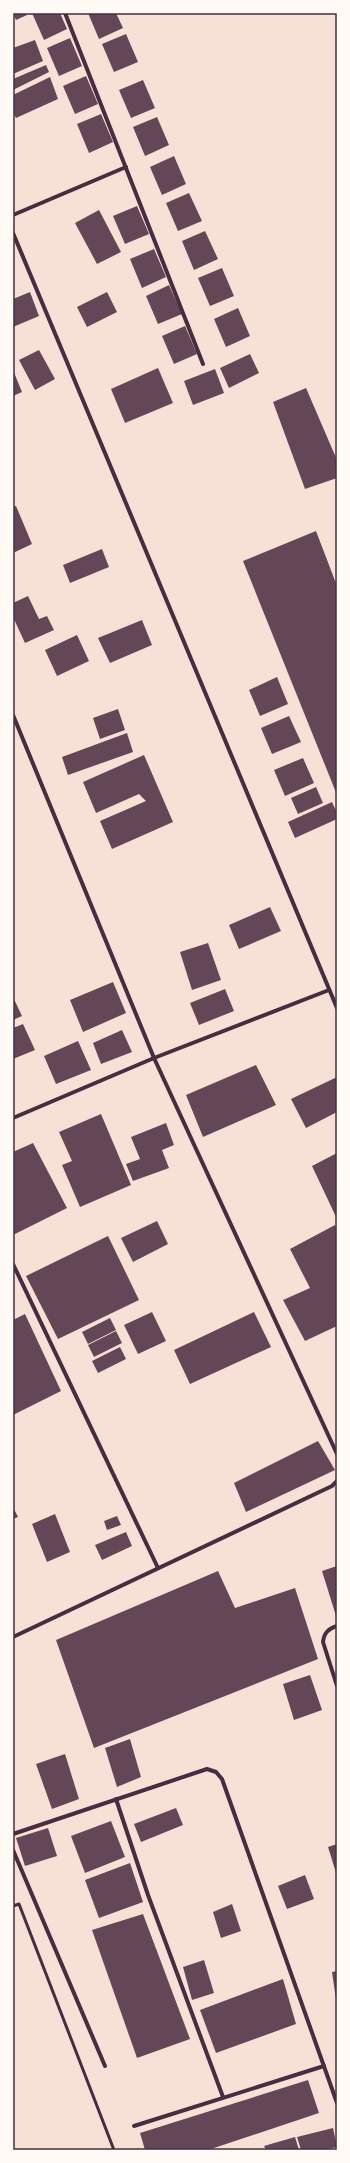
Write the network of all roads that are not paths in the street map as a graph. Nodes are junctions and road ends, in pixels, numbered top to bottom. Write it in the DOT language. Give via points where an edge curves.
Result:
graph roads {
  1 [pos="65,13"];
  2 [pos="126,167"];
  3 [pos="13,215"];
  4 [pos="13,233"];
  5 [pos="204,364"];
  6 [pos="13,715"];
  7 [pos="329,990"];
  8 [pos="337,1008"];
  9 [pos="154,1058"];
  10 [pos="13,1118"];
  11 [pos="13,1264"];
  12 [pos="337,1454"];
  13 [pos="337,1481"];
  14 [pos="158,1568"];
  15 [pos="337,1626"];
  16 [pos="13,1637"];
  17 [pos="337,1686"];
  18 [pos="116,1799"];
  19 [pos="13,1834"];
  20 [pos="13,1850"];
  21 [pos="13,1906"];
  22 [pos="105,2066"];
  23 [pos="324,2066"];
  24 [pos="223,2097"];
  25 [pos="337,2103"];
  26 [pos="134,2126"];
  27 [pos="114,2150"];
  1 -- 2 [label="street"];
  2 -- 3 [label="street"];
  2 -- 5 [label="street"];
  4 -- 7 [label="street"];
  6 -- 9 [label="street"];
  7 -- 8 [label="street"];
  7 -- 9 [label="street"];
  9 -- 10 [label="street"];
  9 -- 12 [label="street"];
  11 -- 14 [label="street"];
  13 -- 14 [label="street" via="332,1486"];
  14 -- 16 [label="street"];
  15 -- 17 [label="street" via="324,1635 323,1642"];
  18 -- 19 [label="street"];
  18 -- 23 [label="street" via="207,1769 216,1772 222,1779"];
  18 -- 24 [label="street" via="148,1895"];
  20 -- 22 [label="street"];
  21 -- 27 [label="lane" via="19,1904"];
  23 -- 24 [label="street"];
  23 -- 25 [label="street"];
  24 -- 26 [label="street"];
}
